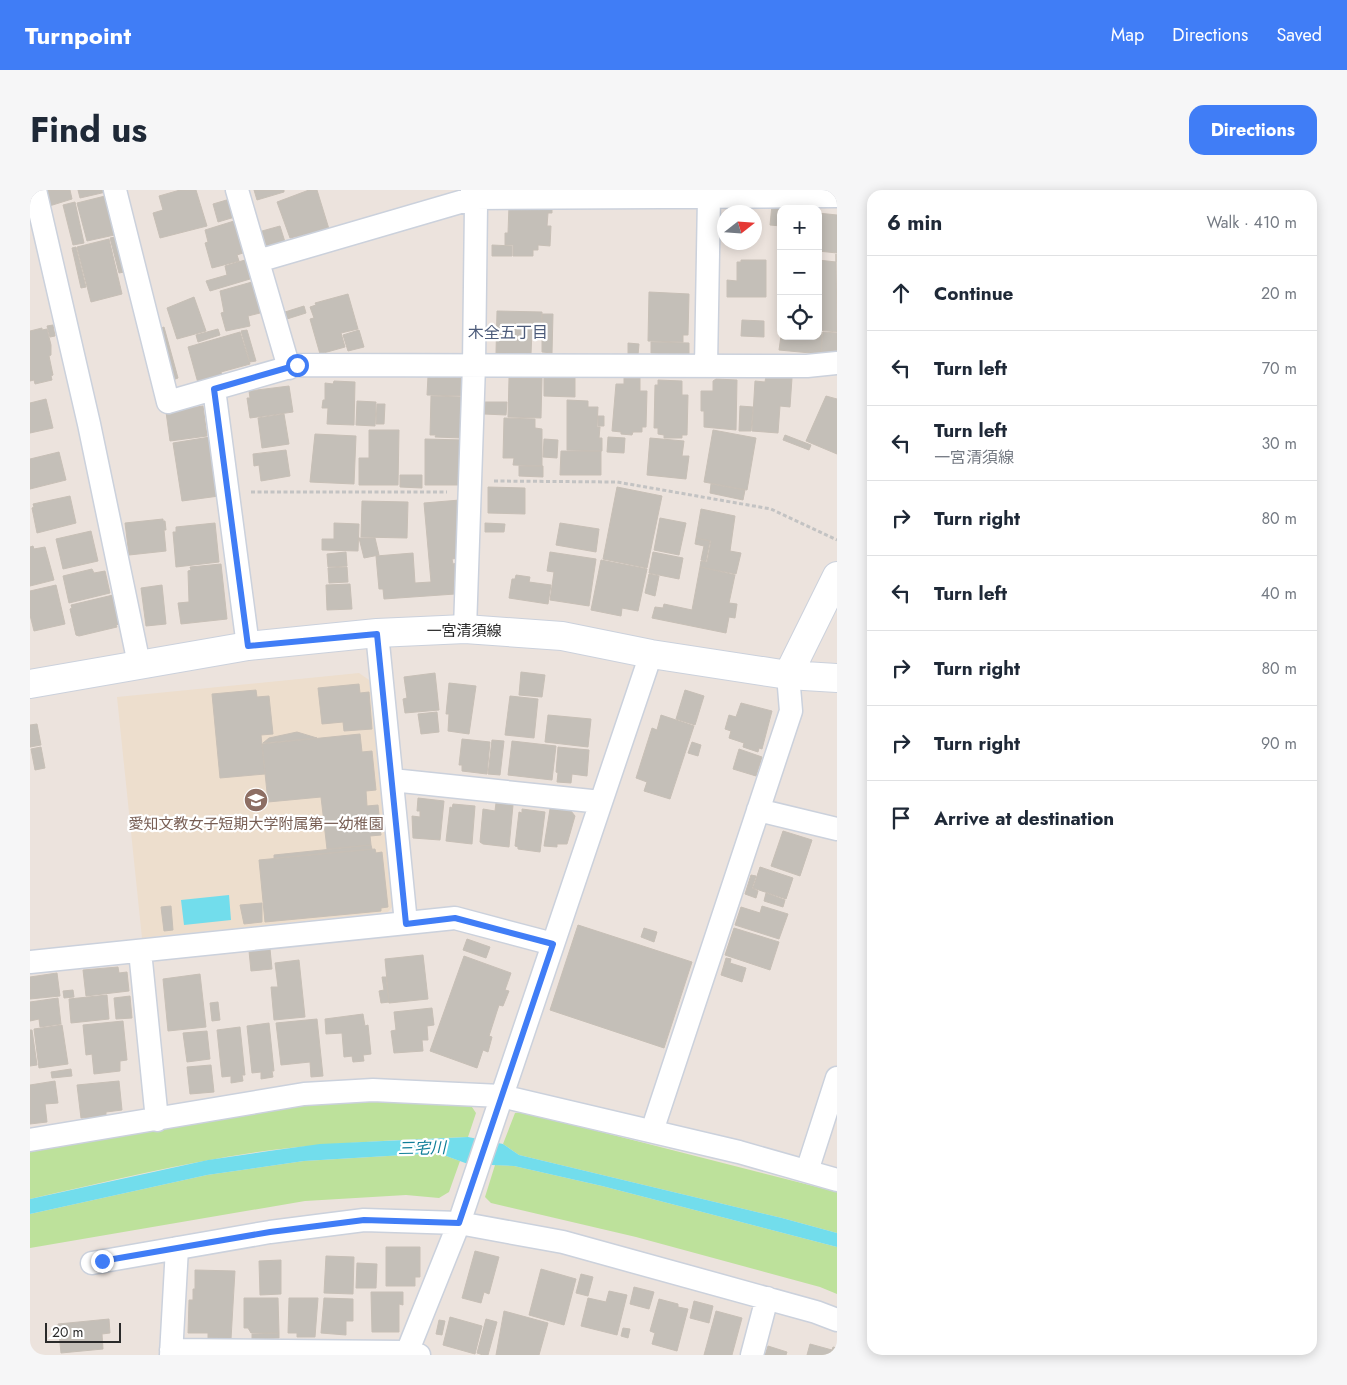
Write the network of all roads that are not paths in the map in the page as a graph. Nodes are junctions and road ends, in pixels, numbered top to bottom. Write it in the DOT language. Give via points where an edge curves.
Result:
graph roads {
  1 [pos="35,190"];
  2 [pos="115,190"];
  3 [pos="237,190"];
  4 [pos="708,193"];
  5 [pos="473,194"];
  6 [pos="837,196"];
  7 [pos="258,261"];
  8 [pos="837,363"];
  9 [pos="474,365"];
  10 [pos="706,366"];
  11 [pos="289,368"];
  12 [pos="214,389"];
  13 [pos="837,576"];
  14 [pos="466,629"];
  15 [pos="377,634"];
  16 [pos="248,646"];
  17 [pos="651,654"];
  18 [pos="139,664"];
  19 [pos="788,675"];
  20 [pos="837,678"];
  21 [pos="30,684"];
  22 [pos="392,780"];
  23 [pos="601,802"];
  24 [pos="758,810"];
  25 [pos="837,829"];
  26 [pos="406,924"];
  27 [pos="553,944"];
  28 [pos="140,950"];
  29 [pos="30,962"];
  30 [pos="837,1078"];
  31 [pos="498,1105"];
  32 [pos="157,1120"];
  33 [pos="652,1130"];
  34 [pos="30,1140"];
  35 [pos="807,1171"];
  36 [pos="837,1180"];
  37 [pos="459,1223"];
  38 [pos="177,1248"];
  39 [pos="92,1263"];
  40 [pos="767,1298"];
  41 [pos="837,1320"];
  42 [pos="171,1353"];
  43 [pos="411,1354"];
  44 [pos="752,1355"];
  1 -- 18 [label="street" via="89,424"];
  2 -- 12 [label="street" via="168,402"];
  3 -- 7 [label="street"];
  4 -- 5 [label="street"];
  4 -- 6 [label="street"];
  4 -- 10 [label="street"];
  5 -- 7 [label="street"];
  5 -- 9 [label="street"];
  7 -- 11 [label="street"];
  8 -- 10 [label="street"];
  9 -- 10 [label="street"];
  9 -- 11 [label="street" via="297,365"];
  9 -- 14 [label="street"];
  11 -- 12 [label="street"];
  12 -- 16 [label="street"];
  13 -- 19 [label="main road"];
  14 -- 15 [label="main road, 一宮清須線"];
  14 -- 17 [label="main road, 一宮清須線" via="562,636"];
  15 -- 16 [label="main road, 一宮清須線"];
  15 -- 22 [label="street"];
  16 -- 18 [label="main road, 一宮清須線"];
  17 -- 19 [label="main road, 一宮清須線"];
  17 -- 23 [label="street"];
  18 -- 21 [label="main road, 一宮清須線"];
  19 -- 20 [label="main road, 一宮清須線"];
  19 -- 24 [label="street" via="791,710"];
  22 -- 23 [label="street"];
  22 -- 26 [label="street"];
  23 -- 27 [label="street"];
  24 -- 25 [label="street"];
  24 -- 33 [label="street"];
  26 -- 27 [label="street" via="455,918"];
  26 -- 28 [label="street"];
  27 -- 31 [label="street"];
  28 -- 29 [label="street"];
  28 -- 32 [label="street"];
  30 -- 35 [label="street"];
  31 -- 32 [label="street" via="372,1090 304,1094"];
  31 -- 33 [label="street"];
  31 -- 37 [label="street"];
  32 -- 34 [label="street"];
  33 -- 35 [label="street"];
  35 -- 36 [label="street"];
  37 -- 38 [label="street" via="364,1220"];
  37 -- 40 [label="street" via="563,1242"];
  37 -- 43 [label="street"];
  38 -- 39 [label="street"];
  38 -- 42 [label="street"];
  40 -- 41 [label="street"];
  40 -- 44 [label="street"];
  42 -- 43 [label="street"];
}
